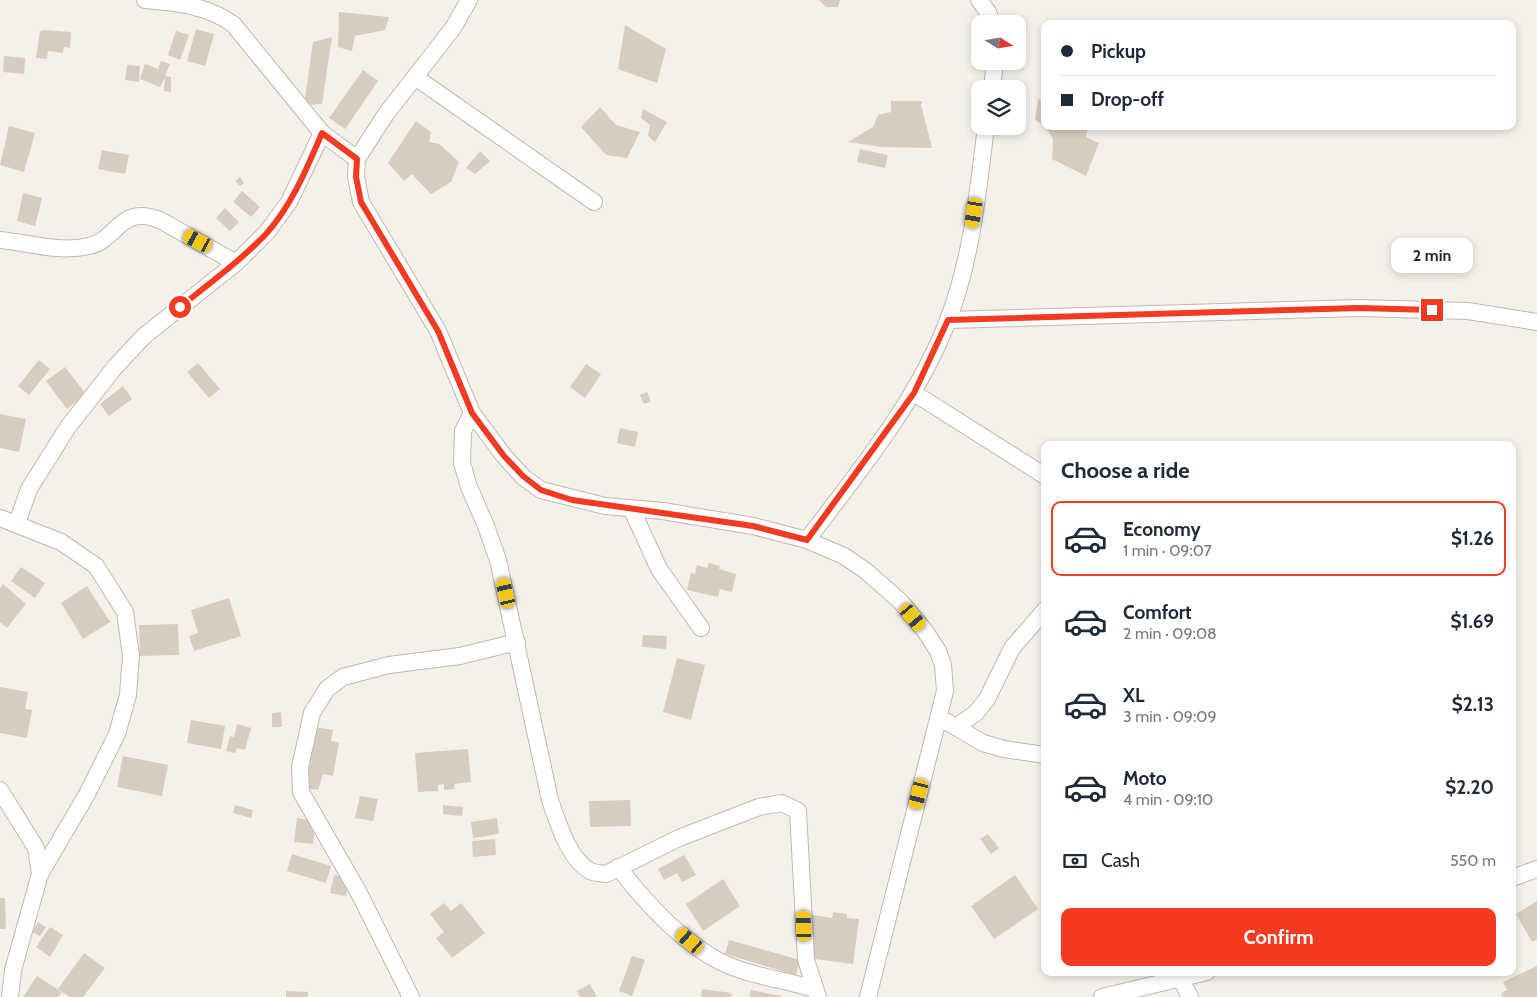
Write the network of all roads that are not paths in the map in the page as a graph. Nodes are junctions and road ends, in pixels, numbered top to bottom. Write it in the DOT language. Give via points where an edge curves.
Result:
graph roads {
  1 [pos="145,0"];
  2 [pos="469,0"];
  3 [pos="979,0"];
  4 [pos="998,0"];
  5 [pos="989,15"];
  6 [pos="994,15"];
  7 [pos="415,77"];
  8 [pos="322,133"];
  9 [pos="985,135"];
  10 [pos="357,159"];
  11 [pos="594,202"];
  12 [pos="0,240"];
  13 [pos="236,264"];
  14 [pos="948,320"];
  15 [pos="1537,322"];
  16 [pos="914,393"];
  17 [pos="472,413"];
  18 [pos="1041,473"];
  19 [pos="632,510"];
  20 [pos="0,518"];
  21 [pos="17,522"];
  22 [pos="807,540"];
  23 [pos="1041,615"];
  24 [pos="701,628"];
  25 [pos="517,642"];
  26 [pos="938,718"];
  27 [pos="956,727"];
  28 [pos="1041,754"];
  29 [pos="0,790"];
  30 [pos="618,867"];
  31 [pos="1537,869"];
  32 [pos="40,874"];
  33 [pos="1516,877"];
  34 [pos="7,968"];
  35 [pos="1179,976"];
  36 [pos="816,993"];
  37 [pos="10,997"];
  38 [pos="411,997"];
  39 [pos="868,997"];
  40 [pos="1102,997"];
  41 [pos="1190,997"];
  1 -- 8 [label="street" via="199,7 233,24"];
  2 -- 7 [label="street" via="453,28"];
  3 -- 5 [label="street"];
  4 -- 6 [label="street"];
  7 -- 10 [label="street"];
  7 -- 11 [label="street"];
  8 -- 10 [label="street"];
  8 -- 13 [label="street" via="289,202 267,232"];
  9 -- 14 [label="street" via="969,246"];
  10 -- 17 [label="street" via="356,177 361,202 438,331"];
  12 -- 13 [label="street" via="53,248 87,247 102,240 120,223 147,216 160,220"];
  13 -- 21 [label="street" via="144,336 115,367 68,427 28,489"];
  14 -- 15 [label="street" via="1359,308 1468,311"];
  14 -- 16 [label="street"];
  16 -- 18 [label="street"];
  16 -- 22 [label="street"];
  17 -- 19 [label="street" via="504,456 541,490 572,500"];
  17 -- 25 [label="street" via="463,431 462,463 498,560"];
  19 -- 22 [label="street" via="663,511 753,526"];
  19 -- 24 [label="street" via="659,569"];
  20 -- 21 [label="street"];
  21 -- 32 [label="street" via="61,542 96,566 125,612 131,656 128,695 117,734 86,796"];
  22 -- 26 [label="street" via="844,556 866,571 901,602 925,631 943,665 945,691"];
  23 -- 27 [label="street" via="1012,648 976,713"];
  25 -- 30 [label="street" via="541,761 559,826 576,859 591,872 606,874"];
  25 -- 38 [label="street" via="460,656 389,665 344,678 328,689 312,714 300,767 301,792 360,893"];
  26 -- 27 [label="street"];
  26 -- 39 [label="street"];
  27 -- 28 [label="street" via="982,743"];
  29 -- 32 [label="street" via="36,848"];
  30 -- 36 [label="street" via="654,910 719,961 786,980"];
  30 -- 36 [label="street" via="702,828 751,810 782,803 794,808 798,811 806,960"];
  31 -- 33 [label="street"];
  32 -- 34 [label="street"];
  34 -- 37 [label="street"];
  35 -- 40 [label="street"];
  35 -- 41 [label="street"];
}
